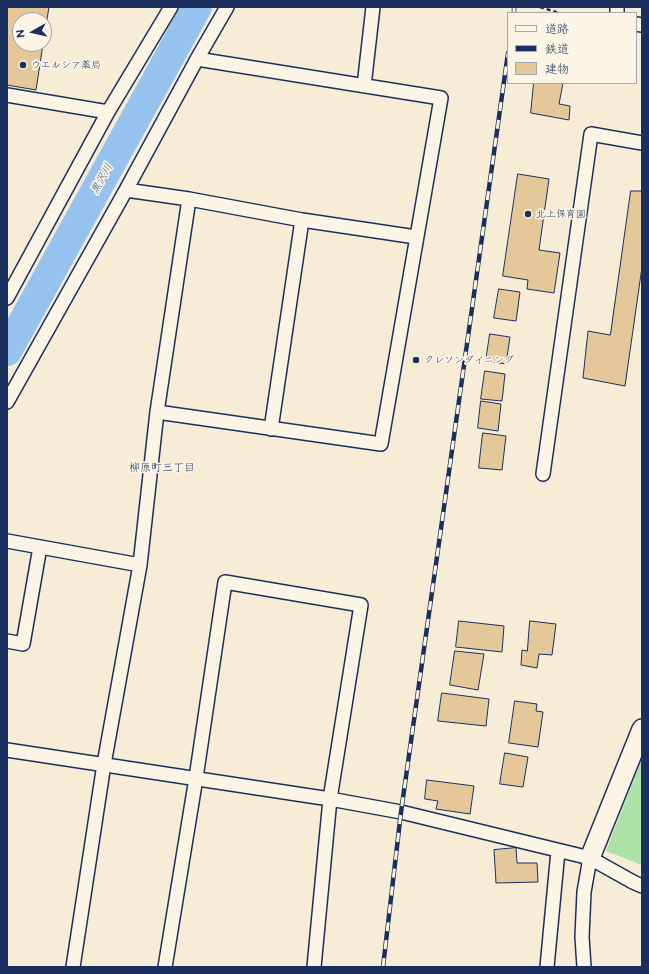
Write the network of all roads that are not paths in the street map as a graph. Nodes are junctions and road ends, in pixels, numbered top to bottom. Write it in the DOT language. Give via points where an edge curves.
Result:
graph roads {
  1 [pos="171,7"];
  2 [pos="227,7"];
  3 [pos="373,7"];
  4 [pos="197,59"];
  5 [pos="364,86"];
  6 [pos="7,95"];
  7 [pos="108,112"];
  8 [pos="642,143"];
  9 [pos="126,190"];
  10 [pos="189,199"];
  11 [pos="302,220"];
  12 [pos="416,237"];
  13 [pos="7,298"];
  14 [pos="7,402"];
  15 [pos="157,412"];
  16 [pos="271,429"];
  17 [pos="543,474"];
  18 [pos="7,542"];
  19 [pos="40,547"];
  20 [pos="140,565"];
  21 [pos="7,642"];
  22 [pos="642,729"];
  23 [pos="7,750"];
  24 [pos="104,764"];
  25 [pos="196,778"];
  26 [pos="330,799"];
  27 [pos="558,851"];
  28 [pos="590,858"];
  29 [pos="642,886"];
  30 [pos="73,967"];
  31 [pos="165,967"];
  32 [pos="314,967"];
  33 [pos="547,967"];
  34 [pos="584,967"];
  1 -- 7 [label="street"];
  2 -- 4 [label="street"];
  3 -- 5 [label="street"];
  4 -- 5 [label="street"];
  4 -- 9 [label="street"];
  5 -- 12 [label="street" via="441,98"];
  6 -- 7 [label="street"];
  7 -- 13 [label="street"];
  8 -- 17 [label="street" via="592,134"];
  9 -- 10 [label="street"];
  9 -- 14 [label="street"];
  10 -- 11 [label="street"];
  10 -- 15 [label="street"];
  11 -- 12 [label="street"];
  11 -- 16 [label="street"];
  12 -- 16 [label="street" via="381,444"];
  15 -- 16 [label="street"];
  15 -- 20 [label="street"];
  18 -- 19 [label="street"];
  19 -- 20 [label="street"];
  19 -- 21 [label="street" via="23,644"];
  20 -- 24 [label="street"];
  22 -- 28 [label="street"];
  23 -- 24 [label="street"];
  24 -- 25 [label="street"];
  24 -- 30 [label="street"];
  25 -- 26 [label="street"];
  25 -- 26 [label="street" via="225,582 361,605"];
  25 -- 31 [label="street"];
  26 -- 27 [label="street" via="401,812"];
  26 -- 32 [label="street"];
  27 -- 28 [label="street"];
  27 -- 33 [label="street"];
  28 -- 29 [label="street"];
  28 -- 34 [label="street" via="584,892"];
}
